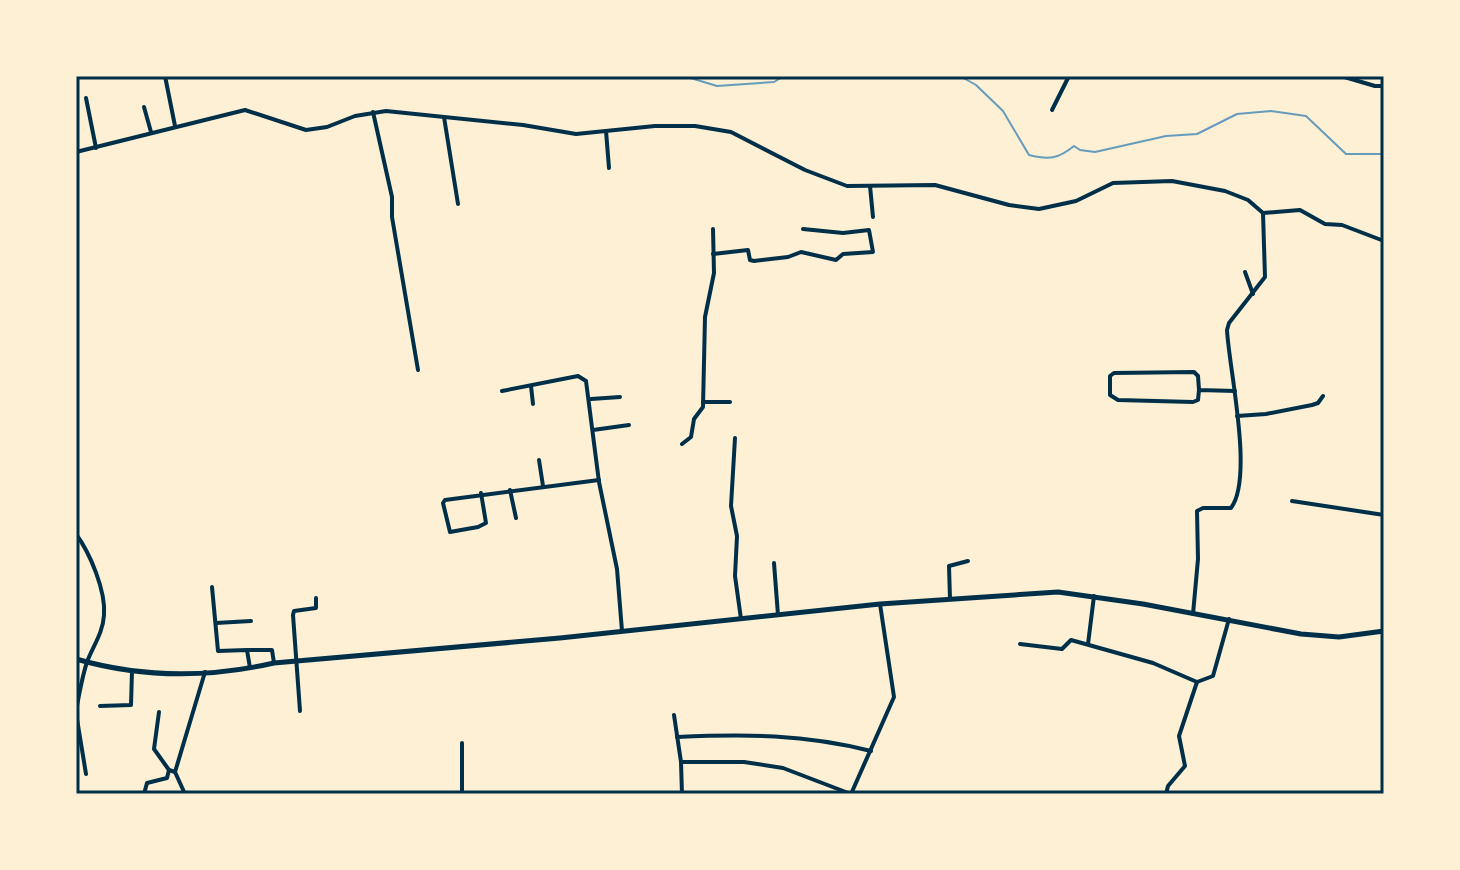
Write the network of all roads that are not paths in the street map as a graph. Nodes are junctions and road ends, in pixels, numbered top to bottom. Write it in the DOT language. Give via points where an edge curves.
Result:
graph roads {
  1 [pos="165,76"];
  2 [pos="1069,76"];
  3 [pos="1341,76"];
  4 [pos="1384,86"];
  5 [pos="86,98"];
  6 [pos="144,107"];
  7 [pos="1052,110"];
  8 [pos="373,112"];
  9 [pos="444,117"];
  10 [pos="175,126"];
  11 [pos="606,131"];
  12 [pos="151,132"];
  13 [pos="96,148"];
  14 [pos="76,152"];
  15 [pos="609,168"];
  16 [pos="870,186"];
  17 [pos="458,204"];
  18 [pos="1263,213"];
  19 [pos="873,217"];
  20 [pos="713,229"];
  21 [pos="803,229"];
  22 [pos="1384,241"];
  23 [pos="713,254"];
  24 [pos="1245,272"];
  25 [pos="1253,294"];
  26 [pos="418,370"];
  27 [pos="531,386"];
  28 [pos="1199,390"];
  29 [pos="502,391"];
  30 [pos="1235,391"];
  31 [pos="1323,396"];
  32 [pos="620,397"];
  33 [pos="589,400"];
  34 [pos="703,402"];
  35 [pos="730,402"];
  36 [pos="533,404"];
  37 [pos="1237,416"];
  38 [pos="629,425"];
  39 [pos="593,430"];
  40 [pos="735,438"];
  41 [pos="682,444"];
  42 [pos="539,460"];
  43 [pos="599,480"];
  44 [pos="543,486"];
  45 [pos="510,490"];
  46 [pos="481,493"];
  47 [pos="1292,501"];
  48 [pos="1384,515"];
  49 [pos="516,518"];
  50 [pos="76,534"];
  51 [pos="968,561"];
  52 [pos="774,563"];
  53 [pos="212,587"];
  54 [pos="1094,596"];
  55 [pos="316,598"];
  56 [pos="950,599"];
  57 [pos="880,604"];
  58 [pos="1193,614"];
  59 [pos="778,615"];
  60 [pos="741,619"];
  61 [pos="1229,619"];
  62 [pos="251,621"];
  63 [pos="216,623"];
  64 [pos="622,631"];
  65 [pos="1384,631"];
  66 [pos="1020,644"];
  67 [pos="1088,644"];
  68 [pos="247,650"];
  69 [pos="76,659"];
  70 [pos="297,660"];
  71 [pos="87,663"];
  72 [pos="274,663"];
  73 [pos="250,668"];
  74 [pos="132,670"];
  75 [pos="205,672"];
  76 [pos="1197,682"];
  77 [pos="100,706"];
  78 [pos="300,711"];
  79 [pos="76,712"];
  80 [pos="159,712"];
  81 [pos="674,715"];
  82 [pos="677,737"];
  83 [pos="462,743"];
  84 [pos="871,751"];
  85 [pos="681,762"];
  86 [pos="169,770"];
  87 [pos="175,772"];
  88 [pos="86,774"];
  89 [pos="144,794"];
  90 [pos="185,794"];
  91 [pos="462,794"];
  92 [pos="682,794"];
  93 [pos="851,794"];
  94 [pos="1166,794"];
  1 -- 10 [label="street"];
  2 -- 7 [label="street"];
  3 -- 4 [label="street"];
  5 -- 13 [label="street"];
  6 -- 12 [label="street"];
  8 -- 9 [label="street"];
  8 -- 10 [label="street" via="306,130 250,110"];
  8 -- 26 [label="street" via="392,197"];
  9 -- 11 [label="street" via="576,134"];
  9 -- 17 [label="street"];
  10 -- 12 [label="street"];
  11 -- 15 [label="street"];
  11 -- 16 [label="street" via="724,129 830,181"];
  12 -- 13 [label="street"];
  13 -- 14 [label="street"];
  16 -- 18 [label="street" via="935,185 1039,209 1076,201 1113,183 1172,181 1225,191"];
  16 -- 19 [label="street"];
  18 -- 22 [label="street" via="1300,210 1325,224"];
  18 -- 25 [label="street" via="1265,279"];
  20 -- 23 [label="street"];
  21 -- 23 [label="street" via="869,230 873,252 843,254 836,260 801,252 754,261 748,250"];
  23 -- 34 [label="street"];
  24 -- 25 [label="street"];
  25 -- 30 [label="street" via="1228,326"];
  27 -- 29 [label="street"];
  27 -- 33 [label="street" via="583,377"];
  27 -- 36 [label="street"];
  28 -- 28 [label="street" via="1192,372 1110,376 1110,395 1118,400 1193,402"];
  28 -- 30 [label="street"];
  30 -- 37 [label="street"];
  31 -- 37 [label="street" via="1312,405"];
  32 -- 33 [label="street"];
  33 -- 39 [label="street"];
  34 -- 35 [label="street"];
  34 -- 41 [label="street" via="691,437"];
  37 -- 58 [label="street" via="1235,502 1227,509 1203,508 1197,514"];
  38 -- 39 [label="street"];
  39 -- 43 [label="street"];
  40 -- 60 [label="street" via="731,506"];
  42 -- 44 [label="street"];
  43 -- 44 [label="street"];
  43 -- 64 [label="street" via="617,569"];
  44 -- 45 [label="street"];
  45 -- 46 [label="street"];
  45 -- 49 [label="street"];
  46 -- 46 [label="street" via="486,523 450,532 444,501"];
  47 -- 48 [label="street"];
  50 -- 71 [label="street" via="88,552 104,602 101,633"];
  51 -- 56 [label="street" via="949,566"];
  52 -- 59 [label="street"];
  53 -- 63 [label="street"];
  54 -- 56 [label="street" via="1058,592"];
  54 -- 58 [label="street"];
  54 -- 67 [label="street"];
  55 -- 70 [label="street" via="316,608 294,611"];
  56 -- 57 [label="street"];
  57 -- 59 [label="street"];
  57 -- 84 [label="street" via="894,697"];
  58 -- 61 [label="street"];
  59 -- 60 [label="street"];
  60 -- 64 [label="street"];
  61 -- 65 [label="street" via="1321,637"];
  61 -- 76 [label="street" via="1213,676"];
  62 -- 63 [label="street"];
  63 -- 68 [label="street" via="218,651"];
  64 -- 70 [label="street"];
  66 -- 67 [label="street" via="1059,649 1071,640"];
  67 -- 76 [label="street"];
  68 -- 72 [label="street" via="272,650"];
  68 -- 73 [label="street"];
  69 -- 71 [label="street"];
  70 -- 72 [label="street"];
  70 -- 78 [label="street"];
  71 -- 74 [label="street"];
  71 -- 79 [label="street"];
  72 -- 73 [label="street"];
  73 -- 75 [label="street"];
  74 -- 75 [label="street" via="155,675"];
  74 -- 77 [label="street" via="131,705"];
  75 -- 87 [label="street"];
  76 -- 94 [label="street" via="1179,736 1185,766"];
  79 -- 88 [label="street"];
  80 -- 86 [label="street" via="154,749"];
  81 -- 82 [label="street"];
  82 -- 84 [label="street" via="792,736"];
  82 -- 85 [label="street"];
  83 -- 91 [label="street"];
  84 -- 93 [label="street"];
  85 -- 92 [label="street"];
  85 -- 93 [label="street" via="783,768"];
  86 -- 87 [label="street"];
  86 -- 89 [label="street" via="167,778 147,783"];
  87 -- 90 [label="street"];
}
